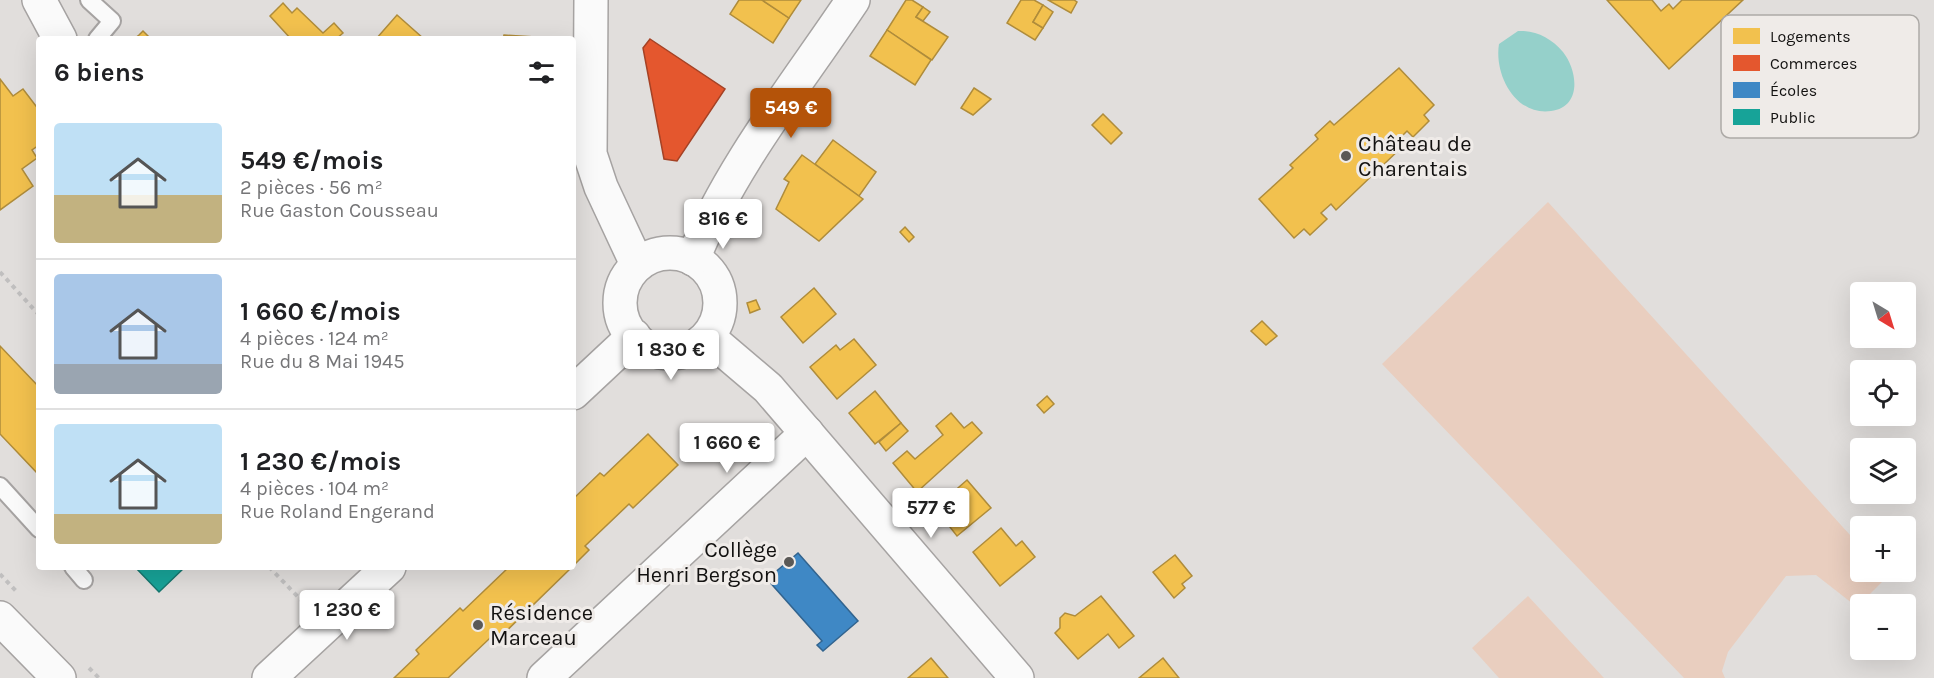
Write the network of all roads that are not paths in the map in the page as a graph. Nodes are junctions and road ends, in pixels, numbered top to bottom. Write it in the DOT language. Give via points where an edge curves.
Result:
graph roads {
  1 [pos="39,0"];
  2 [pos="89,0"];
  3 [pos="591,0"];
  4 [pos="853,0"];
  5 [pos="58,36"];
  6 [pos="100,36"];
  7 [pos="581,116"];
  8 [pos="693,258"];
  9 [pos="637,264"];
  10 [pos="634,336"];
  11 [pos="708,337"];
  12 [pos="576,390"];
  13 [pos="807,434"];
  14 [pos="0,486"];
  15 [pos="36,526"];
  16 [pos="76,570"];
  17 [pos="386,570"];
  18 [pos="84,580"];
  19 [pos="0,618"];
  20 [pos="58,678"];
  21 [pos="269,678"];
  22 [pos="544,678"];
  23 [pos="1017,678"];
  1 -- 5 [label="street"];
  2 -- 6 [label="lane" via="112,21"];
  3 -- 7 [label="street"];
  4 -- 8 [label="street" via="734,177"];
  7 -- 9 [label="street" via="601,187"];
  8 -- 9 [label="street" via="673,252 652,255"];
  8 -- 11 [label="street" via="716,285 720,303 717,321"];
  9 -- 10 [label="street" via="624,278 620,307"];
  10 -- 11 [label="street" via="651,350 670,355 691,350"];
  10 -- 12 [label="street"];
  11 -- 13 [label="street" via="768,388"];
  13 -- 22 [label="street"];
  13 -- 23 [label="street"];
  14 -- 15 [label="lane"];
  16 -- 18 [label="lane"];
  17 -- 21 [label="street"];
  19 -- 20 [label="street"];
}
